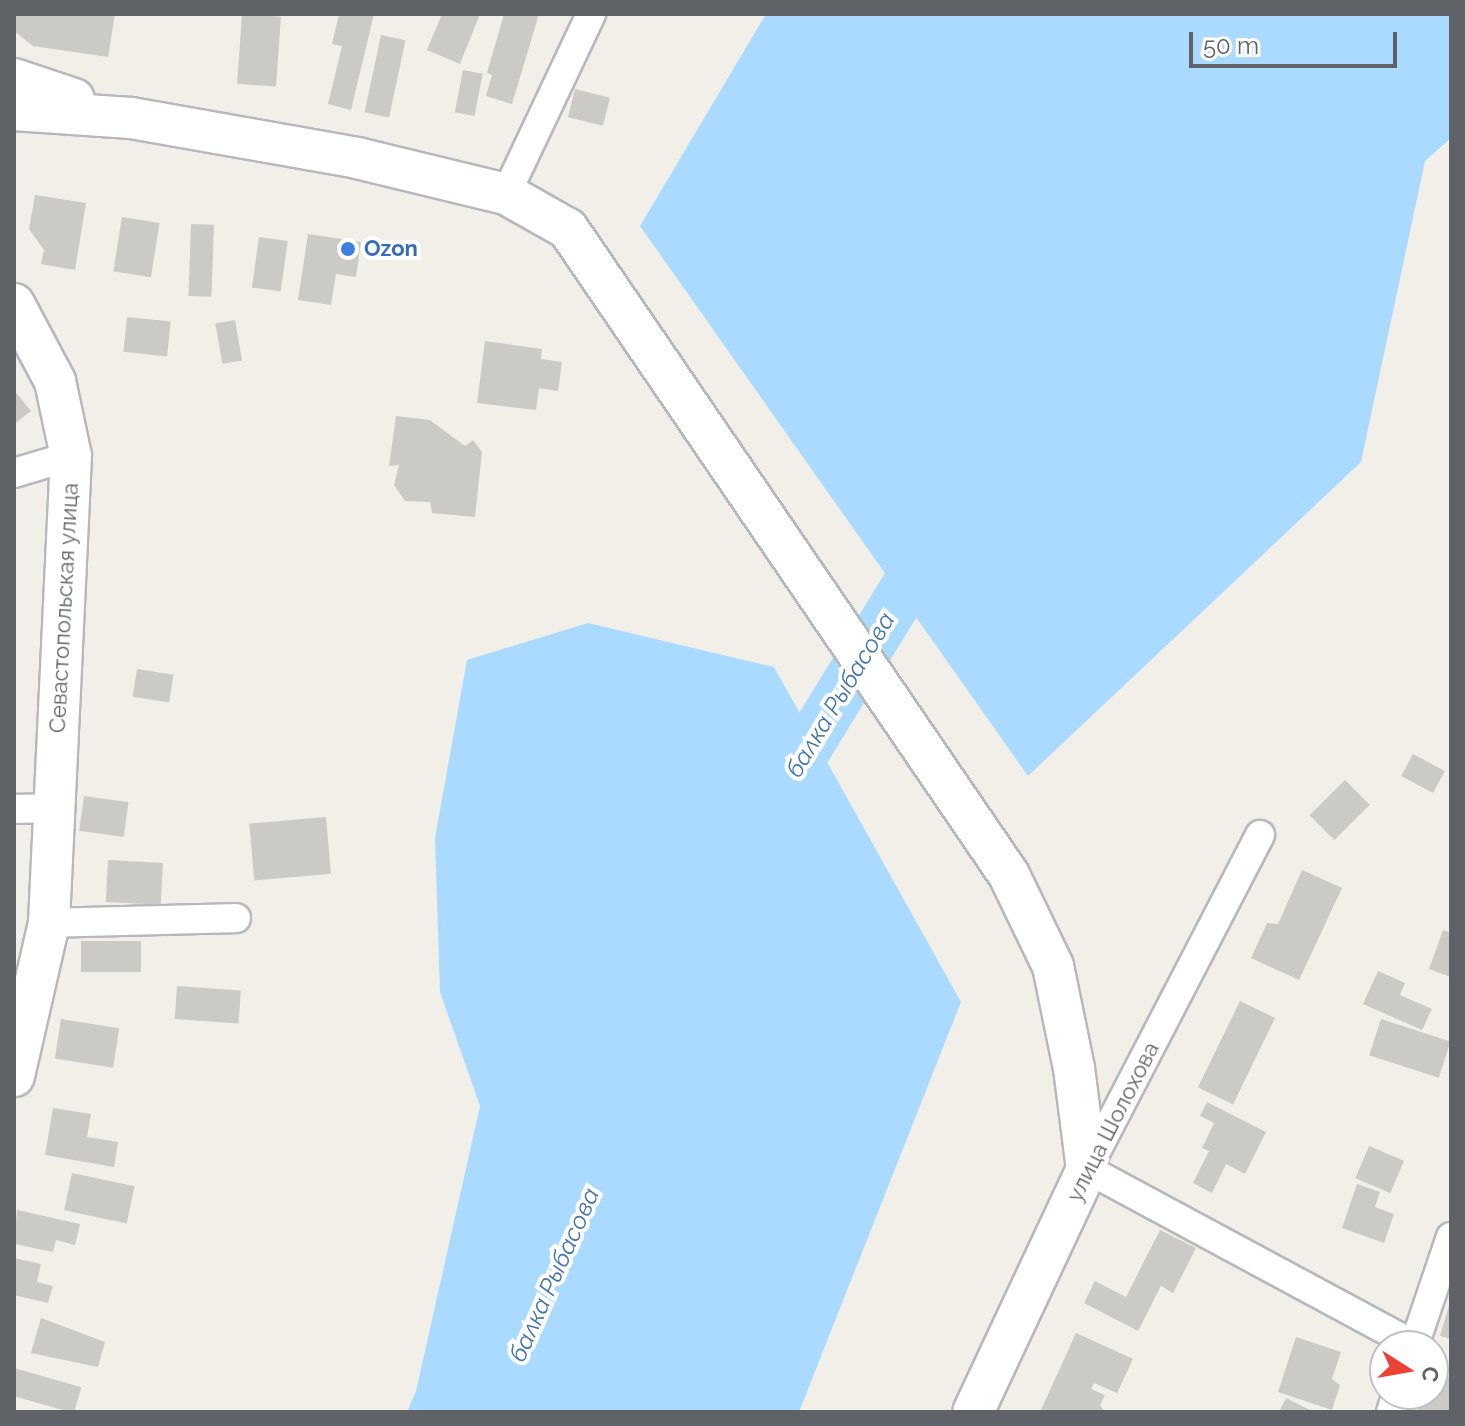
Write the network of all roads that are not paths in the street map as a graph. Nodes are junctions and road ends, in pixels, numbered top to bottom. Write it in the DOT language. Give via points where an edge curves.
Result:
graph roads {
  1 [pos="591,14"];
  2 [pos="14,79"];
  3 [pos="14,110"];
  4 [pos="131,118"];
  5 [pos="506,194"];
  6 [pos="14,304"];
  7 [pos="71,456"];
  8 [pos="14,473"];
  9 [pos="55,808"];
  10 [pos="14,809"];
  11 [pos="1260,835"];
  12 [pos="236,918"];
  13 [pos="49,923"];
  14 [pos="14,1076"];
  15 [pos="1087,1169"];
  16 [pos="1451,1237"];
  17 [pos="1384,1330"];
  18 [pos="1419,1330"];
  19 [pos="973,1412"];
  1 -- 5 [label="street"];
  2 -- 4 [label="main road"];
  3 -- 4 [label="main road"];
  4 -- 5 [label="main road" via="357,158"];
  5 -- 15 [label="main road" via="568,229 1009,875 1053,966"];
  6 -- 7 [label="main road, Севастопольская улица" via="55,381"];
  7 -- 8 [label="street"];
  7 -- 9 [label="main road, Севастопольская улица"];
  9 -- 10 [label="street"];
  9 -- 13 [label="main road, Севастопольская улица"];
  11 -- 15 [label="street, улица Шолохова"];
  12 -- 13 [label="street"];
  13 -- 14 [label="main road, Севастопольская улица"];
  15 -- 17 [label="street"];
  15 -- 19 [label="main road, улица Шолохова"];
  16 -- 18 [label="street"];
}
